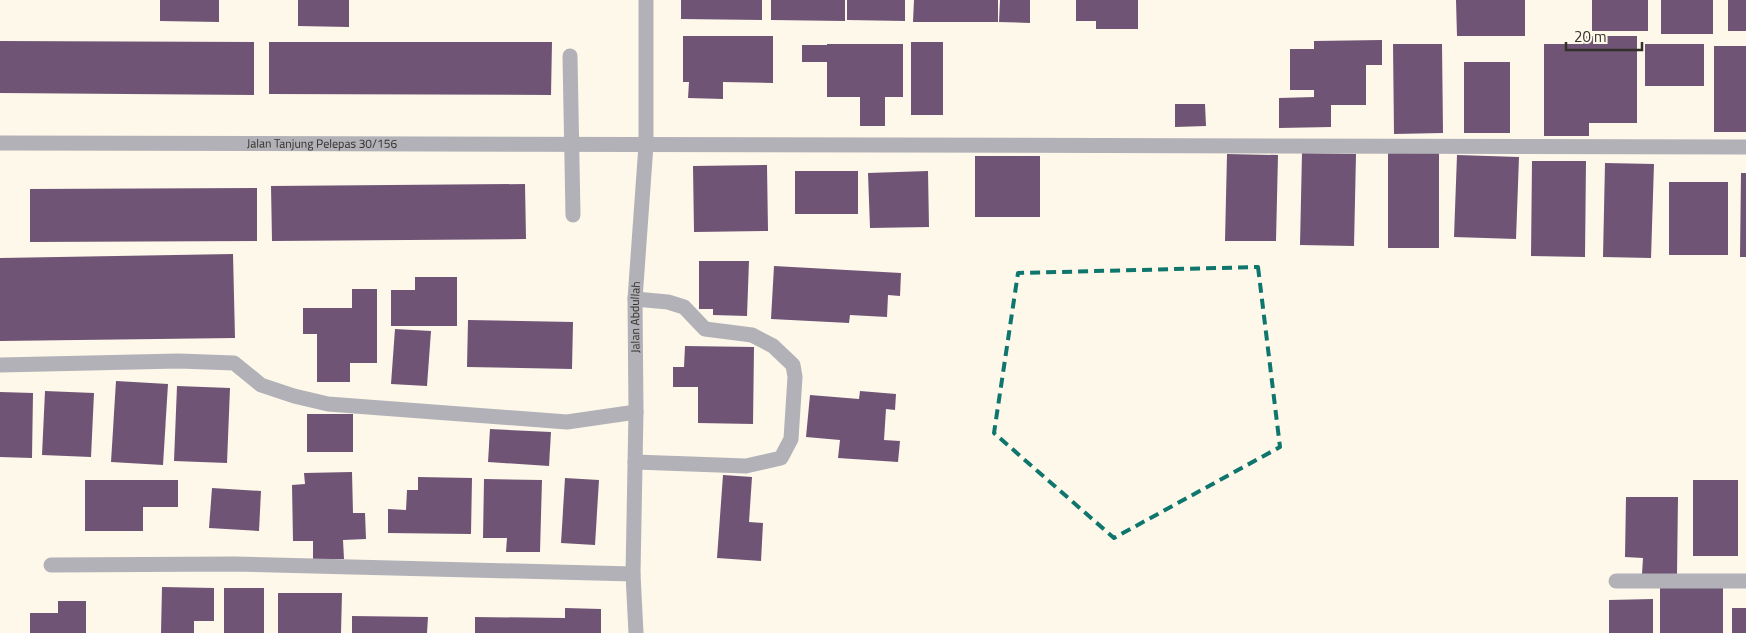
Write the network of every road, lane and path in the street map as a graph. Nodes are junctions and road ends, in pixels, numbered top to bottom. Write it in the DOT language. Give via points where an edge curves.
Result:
graph roads {
  1 [pos="646,0"];
  2 [pos="570,56"];
  3 [pos="0,144"];
  4 [pos="572,145"];
  5 [pos="646,145"];
  6 [pos="1746,147"];
  7 [pos="573,215"];
  8 [pos="635,299"];
  9 [pos="0,365"];
  10 [pos="636,412"];
  11 [pos="635,462"];
  12 [pos="50,565"];
  13 [pos="633,574"];
  14 [pos="1616,581"];
  15 [pos="1746,581"];
  16 [pos="636,633"];
  1 -- 5 [label="street, Jalan Abdullah"];
  2 -- 4 [label="street"];
  3 -- 4 [label="street, Jalan Tanjung Pelepas 30/156"];
  4 -- 5 [label="street, Jalan Tanjung Pelepas 30/156"];
  4 -- 7 [label="street"];
  5 -- 6 [label="street, Jalan Tanjung Pelepas 30/156"];
  5 -- 8 [label="street, Jalan Abdullah"];
  8 -- 10 [label="street, Jalan Abdullah"];
  8 -- 11 [label="street" via="684,307 705,329 752,335 773,346 792,366 795,377 791,439 781,458 746,466"];
  9 -- 10 [label="street" via="234,363 261,385 328,404 567,422"];
  10 -- 11 [label="street, Jalan Abdullah"];
  11 -- 13 [label="street, Jalan Abdullah"];
  12 -- 13 [label="street" via="235,564"];
  13 -- 16 [label="street, Jalan Abdullah"];
  14 -- 15 [label="street"];
}
